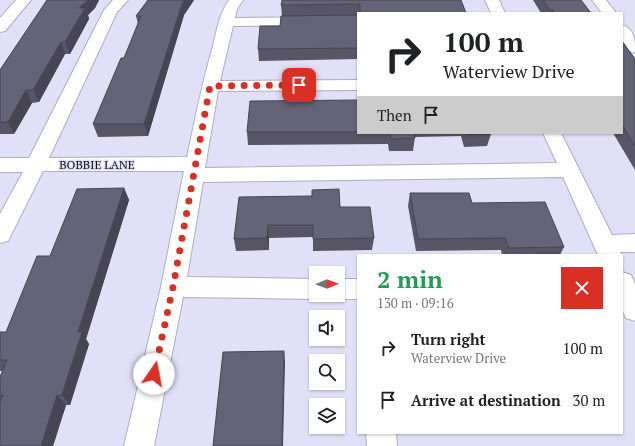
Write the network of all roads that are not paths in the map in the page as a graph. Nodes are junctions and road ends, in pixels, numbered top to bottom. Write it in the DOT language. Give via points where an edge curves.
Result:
graph roads {
  1 [pos="24,0"];
  2 [pos="121,0"];
  3 [pos="236,0"];
  4 [pos="492,0"];
  5 [pos="599,0"];
  6 [pos="498,12"];
  7 [pos="608,12"];
  8 [pos="357,21"];
  9 [pos="226,22"];
  10 [pos="0,28"];
  11 [pos="623,31"];
  12 [pos="635,48"];
  13 [pos="357,85"];
  14 [pos="210,86"];
  15 [pos="552,134"];
  16 [pos="36,165"];
  17 [pos="0,166"];
  18 [pos="194,170"];
  19 [pos="570,170"];
  20 [pos="0,236"];
  21 [pos="635,243"];
  22 [pos="607,249"];
  23 [pos="623,284"];
  24 [pos="173,287"];
  25 [pos="309,289"];
  26 [pos="345,289"];
  27 [pos="357,289"];
  28 [pos="635,310"];
  29 [pos="623,320"];
  30 [pos="635,323"];
  31 [pos="380,434"];
  32 [pos="139,446"];
  33 [pos="382,446"];
  1 -- 10 [label="street"];
  2 -- 16 [label="street" via="111,10"];
  3 -- 9 [label="street"];
  4 -- 6 [label="street"];
  5 -- 7 [label="street"];
  8 -- 9 [label="street"];
  9 -- 14 [label="street"];
  11 -- 12 [label="street"];
  13 -- 14 [label="street"];
  14 -- 18 [label="street"];
  15 -- 19 [label="street"];
  16 -- 17 [label="street, BOBBIE LANE"];
  16 -- 18 [label="street, BOBBIE LANE"];
  16 -- 20 [label="street"];
  18 -- 19 [label="street, BOBBIE LANE"];
  18 -- 24 [label="street"];
  19 -- 22 [label="street"];
  21 -- 22 [label="street"];
  23 -- 28 [label="street"];
  24 -- 25 [label="street"];
  24 -- 32 [label="street"];
  26 -- 27 [label="street"];
  29 -- 30 [label="street"];
  31 -- 33 [label="street"];
}
